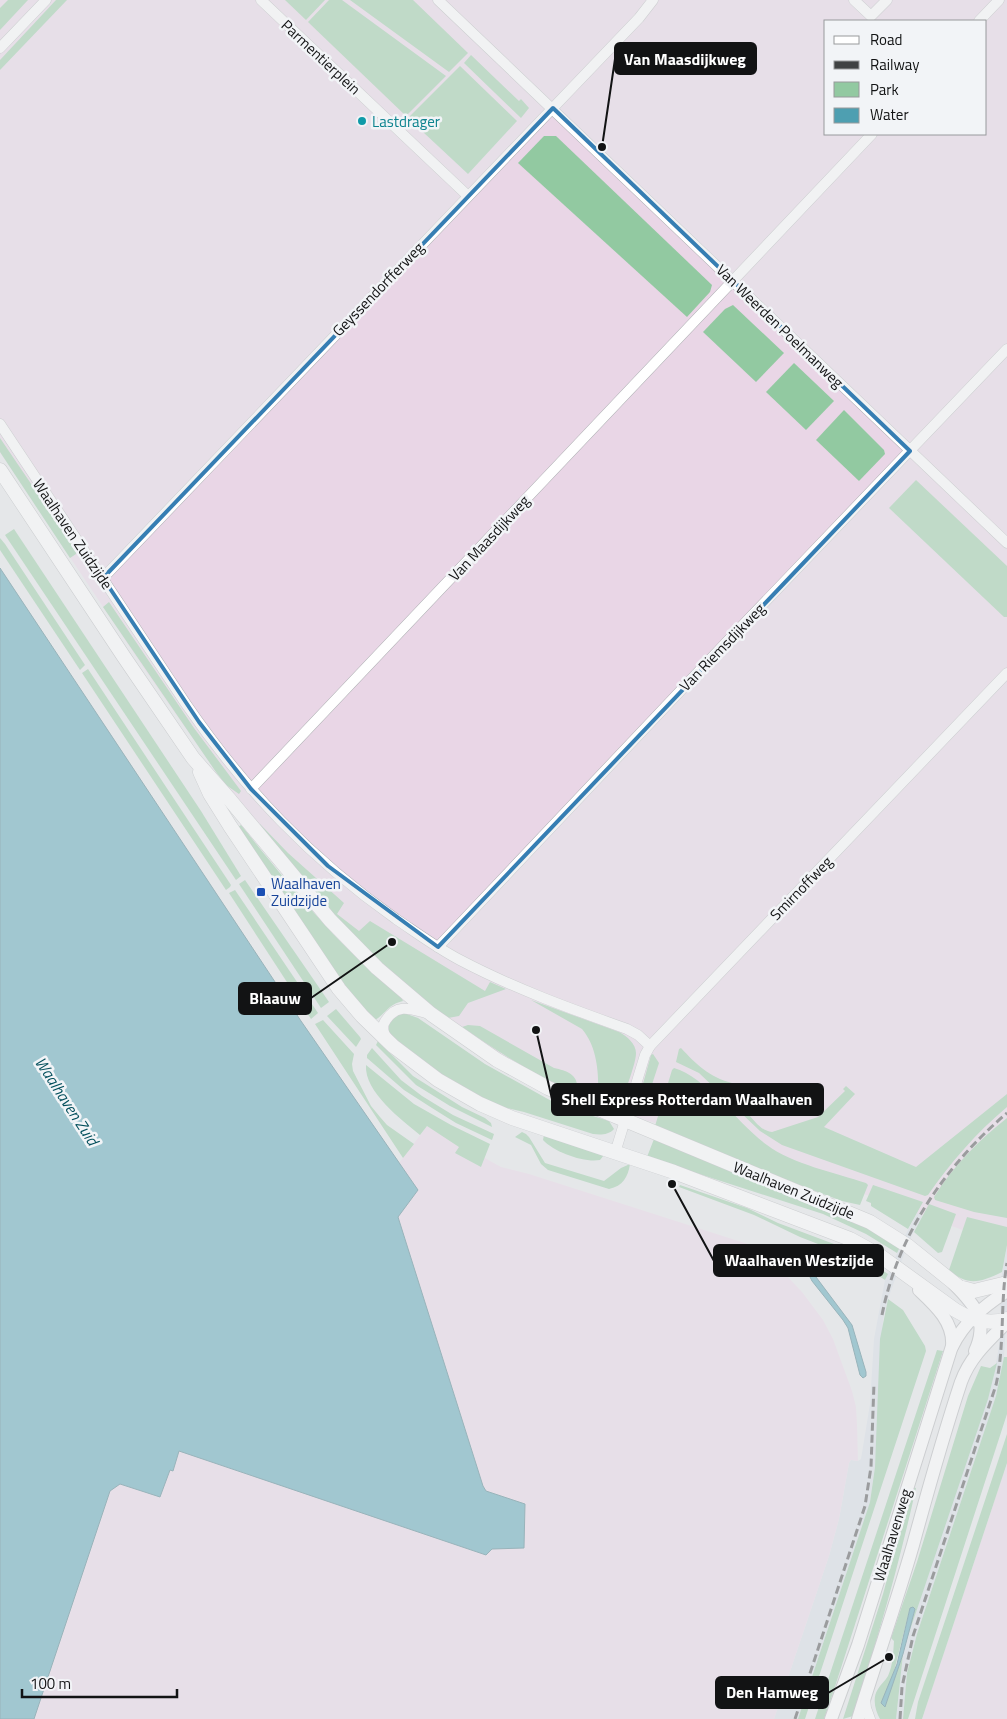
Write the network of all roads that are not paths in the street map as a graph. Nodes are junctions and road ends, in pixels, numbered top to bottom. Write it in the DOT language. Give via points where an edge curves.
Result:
graph roads {
  1 [pos="46,0"];
  2 [pos="261,0"];
  3 [pos="438,0"];
  4 [pos="654,0"];
  5 [pos="854,0"];
  6 [pos="887,0"];
  7 [pos="999,0"];
  8 [pos="980,20"];
  9 [pos="0,48"];
  10 [pos="553,108"];
  11 [pos="871,135"];
  12 [pos="468,196"];
  13 [pos="732,281"];
  14 [pos="1007,349"];
  15 [pos="0,424"];
  16 [pos="910,451"];
  17 [pos="0,470"];
  18 [pos="1007,543"];
  19 [pos="103,578"];
  20 [pos="1007,673"];
  21 [pos="194,758"];
  22 [pos="251,789"];
  23 [pos="438,947"];
  24 [pos="431,1014"];
  25 [pos="393,1046"];
  26 [pos="650,1046"];
  27 [pos="626,1121"];
  28 [pos="615,1154"];
  29 [pos="879,1256"];
  30 [pos="950,1281"];
  31 [pos="1007,1283"];
  32 [pos="1007,1291"];
  33 [pos="974,1317"];
  34 [pos="1007,1321"];
  35 [pos="954,1341"];
  36 [pos="979,1347"];
  37 [pos="864,1699"];
  38 [pos="831,1719"];
  39 [pos="858,1719"];
  40 [pos="870,1719"];
  1 -- 9 [label="street"];
  2 -- 12 [label="street, Parmentierplein"];
  3 -- 10 [label="street"];
  4 -- 10 [label="street, Geyssendorfferweg"];
  5 -- 6 [label="street" via="871,16"];
  7 -- 8 [label="street"];
  10 -- 12 [label="street, Geyssendorfferweg"];
  10 -- 13 [label="street, Van Weerden Poelmanweg"];
  11 -- 13 [label="street, Van Maasdijkweg"];
  12 -- 19 [label="street, Geyssendorfferweg"];
  13 -- 16 [label="street, Van Weerden Poelmanweg"];
  13 -- 22 [label="street, Van Maasdijkweg"];
  14 -- 16 [label="street, Van Riemsdijkweg"];
  15 -- 19 [label="street, Waalhaven Zuidzijde"];
  16 -- 18 [label="street, Van Weerden Poelmanweg"];
  16 -- 23 [label="street, Van Riemsdijkweg"];
  17 -- 21 [label="main road, Waalhaven Zuidzijde"];
  19 -- 22 [label="street, Waalhaven Zuidzijde" via="198,722"];
  20 -- 26 [label="street, Smirnoffweg"];
  21 -- 24 [label="main road, Waalhaven Zuidzijde" via="330,920 377,968"];
  21 -- 25 [label="main road, Waalhaven Zuidzijde" via="210,794 331,977 362,1016"];
  22 -- 23 [label="street, Waalhaven Zuidzijde" via="328,866"];
  23 -- 26 [label="street, Waalhaven Zuidzijde" via="470,966 527,991 627,1029"];
  24 -- 25 [label="street, Waalhaven Zuidzijde" via="406,1009 390,1013 383,1024 383,1032"];
  24 -- 27 [label="main road, Waalhaven Zuidzijde" via="497,1060 539,1084"];
  25 -- 28 [label="main road, Waalhaven Zuidzijde" via="438,1080 480,1104"];
  26 -- 27 [label="street, Smirnoffweg"];
  27 -- 28 [label="street"];
  27 -- 30 [label="main road, Waalhaven Zuidzijde" via="858,1216 905,1243"];
  28 -- 29 [label="main road, Waalhaven Zuidzijde" via="674,1172 834,1232"];
  29 -- 33 [label="main road, Waalhaven Zuidzijde" via="954,1310"];
  29 -- 35 [label="street, Waalhaven Zuidzijde" via="933,1303 948,1322"];
  30 -- 31 [label="main road, Waalhaven Zuidzijde" via="968,1290"];
  30 -- 33 [label="street, Waalhaven Zuidzijde" via="969,1299"];
  32 -- 33 [label="street, Waalhavenweg"];
  33 -- 34 [label="main road"];
  33 -- 35 [label="street, Waalhavenweg"];
  33 -- 36 [label="street" via="981,1330"];
  34 -- 36 [label="street, Waalhavenweg"];
  35 -- 38 [label="street, Waalhavenweg" via="858,1645"];
  36 -- 37 [label="street, Waalhavenweg" via="968,1364 951,1412 885,1640"];
  37 -- 39 [label="street, Waalhavenweg"];
  37 -- 40 [label="street"];
}
